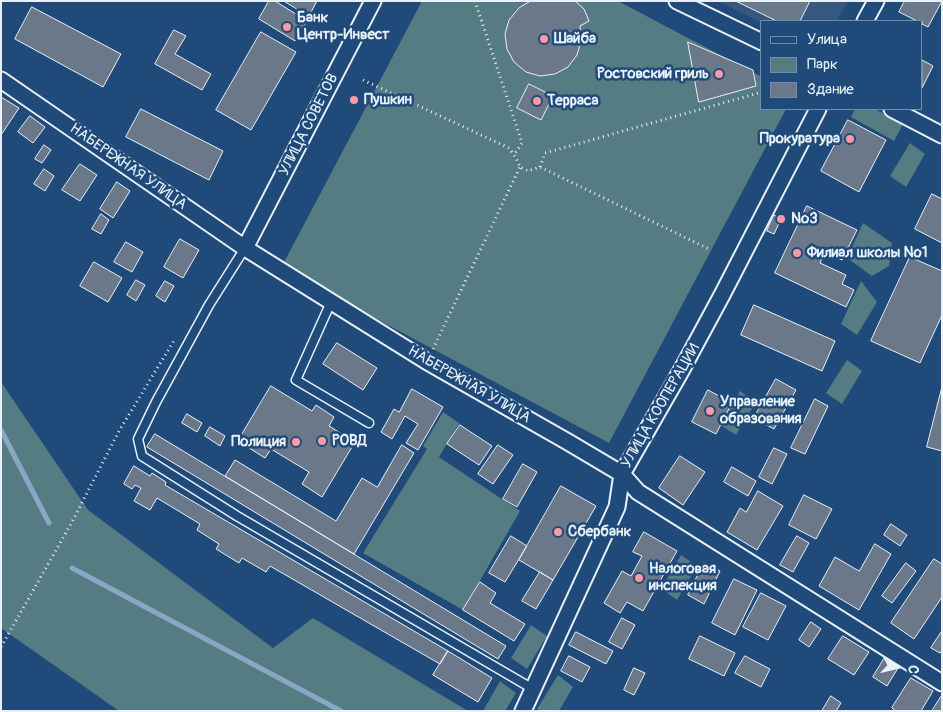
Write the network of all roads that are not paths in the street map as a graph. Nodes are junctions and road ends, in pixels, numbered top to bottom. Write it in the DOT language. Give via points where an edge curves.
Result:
graph roads {
  1 [pos="373,1"];
  2 [pos="677,1"];
  3 [pos="876,1"];
  4 [pos="866,20"];
  5 [pos="760,41"];
  6 [pos="1,80"];
  7 [pos="817,110"];
  8 [pos="894,110"];
  9 [pos="942,136"];
  10 [pos="245,248"];
  11 [pos="331,302"];
  12 [pos="369,424"];
  13 [pos="622,474"];
  14 [pos="942,683"];
  15 [pos="533,689"];
  16 [pos="523,711"];
  1 -- 10 [label="street, УЛИЦА СОВЕТОВ"];
  2 -- 5 [label="street"];
  3 -- 4 [label="street"];
  6 -- 10 [label="street, НАБЕРЕЖНАЯ УЛИЦА"];
  7 -- 13 [label="street, УЛИЦА КООПЕРАЦИИ" via="682,371"];
  8 -- 9 [label="street"];
  10 -- 11 [label="street, НАБЕРЕЖНАЯ УЛИЦА"];
  10 -- 15 [label="lane" via="209,305 156,402 138,439 142,456 237,516"];
  11 -- 12 [label="lane" via="296,380"];
  11 -- 13 [label="street, НАБЕРЕЖНАЯ УЛИЦА"];
  13 -- 14 [label="street, НАБЕРЕЖНАЯ УЛИЦА" via="638,492"];
  13 -- 15 [label="street, УЛИЦА КООПЕРАЦИИ" via="617,507"];
  15 -- 16 [label="street, УЛИЦА КООПЕРАЦИИ"];
}
